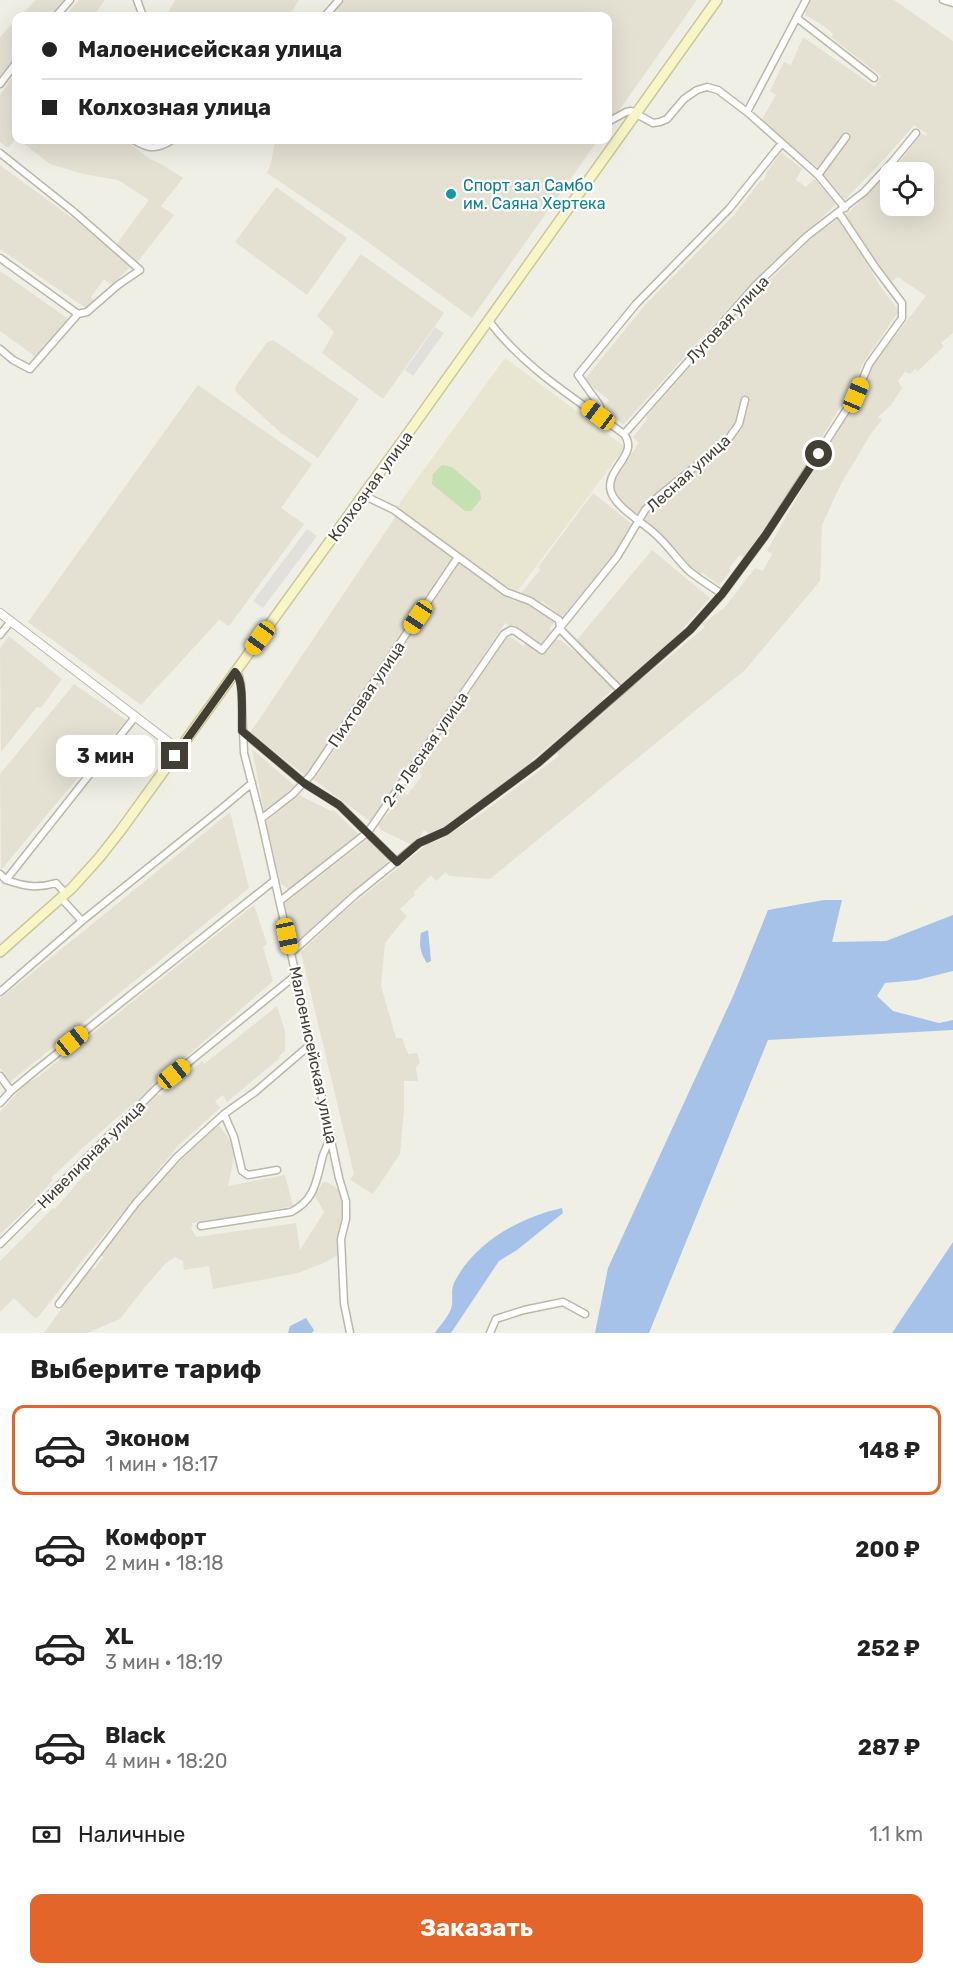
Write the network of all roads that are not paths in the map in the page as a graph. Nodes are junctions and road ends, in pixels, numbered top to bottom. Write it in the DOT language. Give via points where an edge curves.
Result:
graph roads {
  1 [pos="70,0"];
  2 [pos="717,0"];
  3 [pos="806,0"];
  4 [pos="943,0"];
  5 [pos="953,3"];
  6 [pos="60,12"];
  7 [pos="797,18"];
  8 [pos="12,68"];
  9 [pos="874,78"];
  10 [pos="0,84"];
  11 [pos="747,112"];
  12 [pos="634,115"];
  13 [pos="612,120"];
  14 [pos="916,133"];
  15 [pos="846,137"];
  16 [pos="782,143"];
  17 [pos="142,144"];
  18 [pos="165,144"];
  19 [pos="0,153"];
  20 [pos="818,175"];
  21 [pos="845,208"];
  22 [pos="839,213"];
  23 [pos="0,258"];
  24 [pos="78,314"];
  25 [pos="489,321"];
  26 [pos="0,350"];
  27 [pos="745,400"];
  28 [pos="601,417"];
  29 [pos="624,434"];
  30 [pos="363,495"];
  31 [pos="637,520"];
  32 [pos="458,557"];
  33 [pos="722,594"];
  34 [pos="0,613"];
  35 [pos="11,621"];
  36 [pos="560,629"];
  37 [pos="0,635"];
  38 [pos="235,672"];
  39 [pos="621,691"];
  40 [pos="135,717"];
  41 [pos="242,731"];
  42 [pos="179,750"];
  43 [pos="252,783"];
  44 [pos="304,783"];
  45 [pos="261,819"];
  46 [pos="368,832"];
  47 [pos="397,862"];
  48 [pos="3,877"];
  49 [pos="274,880"];
  50 [pos="63,896"];
  51 [pos="280,901"];
  52 [pos="82,921"];
  53 [pos="0,952"];
  54 [pos="291,953"];
  55 [pos="296,975"];
  56 [pos="0,992"];
  57 [pos="311,1044"];
  58 [pos="0,1076"];
  59 [pos="11,1091"];
  60 [pos="0,1103"];
  61 [pos="224,1114"];
  62 [pos="332,1138"];
  63 [pos="277,1170"];
  64 [pos="201,1226"];
  65 [pos="0,1244"];
  66 [pos="59,1304"];
  67 [pos="585,1314"];
  68 [pos="350,1333"];
  69 [pos="490,1333"];
  1 -- 6 [label="street"];
  2 -- 12 [label="main road, Колхозная улица"];
  3 -- 7 [label="street"];
  4 -- 5 [label="street"];
  7 -- 9 [label="street"];
  7 -- 11 [label="street"];
  8 -- 10 [label="street"];
  11 -- 12 [label="street" via="718,90 707,87 684,99 660,122 652,123"];
  11 -- 16 [label="street"];
  12 -- 13 [label="street" via="626,112"];
  12 -- 25 [label="main road, Колхозная улица"];
  14 -- 21 [label="street, Луговая улица"];
  15 -- 20 [label="street"];
  16 -- 20 [label="street"];
  16 -- 28 [label="street" via="729,209 636,304 578,375 600,406"];
  17 -- 18 [label="street"];
  19 -- 24 [label="street" via="140,270 87,312"];
  20 -- 21 [label="street"];
  21 -- 22 [label="street, Луговая улица"];
  22 -- 29 [label="street, Луговая улица" via="807,236 755,286"];
  22 -- 33 [label="street, Малоенисейская улица" via="902,303 902,318 869,364 844,415"];
  23 -- 24 [label="street"];
  24 -- 26 [label="street" via="30,369"];
  25 -- 28 [label="street" via="502,339 532,366"];
  25 -- 30 [label="main road, Колхозная улица"];
  27 -- 31 [label="street, Лесная улица" via="739,424 727,441 659,496"];
  28 -- 29 [label="street"];
  29 -- 31 [label="street" via="628,450 610,481 612,493"];
  30 -- 32 [label="street" via="394,510"];
  30 -- 38 [label="main road, Колхозная улица"];
  31 -- 33 [label="street" via="656,534 689,571"];
  31 -- 36 [label="street, Лесная улица" via="617,557"];
  32 -- 36 [label="street" via="506,592 546,610 559,620"];
  32 -- 44 [label="street, Пихтовая улица"];
  33 -- 39 [label="street, Малоенисейская улица" via="690,630"];
  34 -- 35 [label="street"];
  35 -- 37 [label="street"];
  35 -- 40 [label="street"];
  36 -- 39 [label="street"];
  36 -- 46 [label="street, 2-я Лесная улица" via="542,650 511,630 504,634"];
  38 -- 41 [label="street" via="241,685"];
  38 -- 42 [label="main road, Колхозная улица"];
  39 -- 47 [label="street, Малоенисейская улица" via="538,763"];
  40 -- 42 [label="street"];
  40 -- 48 [label="street"];
  41 -- 43 [label="street"];
  41 -- 44 [label="street"];
  42 -- 50 [label="main road, Колхозная улица" via="99,858"];
  43 -- 45 [label="street"];
  43 -- 52 [label="street"];
  44 -- 45 [label="street, Пихтовая улица"];
  44 -- 46 [label="street" via="339,805"];
  45 -- 49 [label="street"];
  46 -- 47 [label="street"];
  46 -- 51 [label="street, 2-я Лесная улица"];
  47 -- 54 [label="street, Малоенисейская улица"];
  48 -- 50 [label="street" via="24,886 56,884"];
  49 -- 51 [label="street"];
  49 -- 59 [label="street"];
  50 -- 52 [label="street"];
  50 -- 53 [label="main road, Колхозная улица"];
  51 -- 54 [label="street"];
  52 -- 56 [label="street"];
  54 -- 55 [label="street, Малоенисейская улица"];
  55 -- 57 [label="street, Малоенисейская улица"];
  55 -- 65 [label="street, Нивелирная улица" via="157,1089"];
  57 -- 61 [label="street"];
  57 -- 62 [label="street, Малоенисейская улица"];
  58 -- 59 [label="street"];
  59 -- 60 [label="street"];
  61 -- 63 [label="street" via="242,1171 248,1175"];
  61 -- 66 [label="street" via="136,1203"];
  62 -- 64 [label="street" via="312,1194 300,1207 291,1212"];
  62 -- 68 [label="street, Малоенисейская улица" via="346,1201 341,1239"];
  67 -- 69 [label="street" via="563,1302 496,1319"];
}
